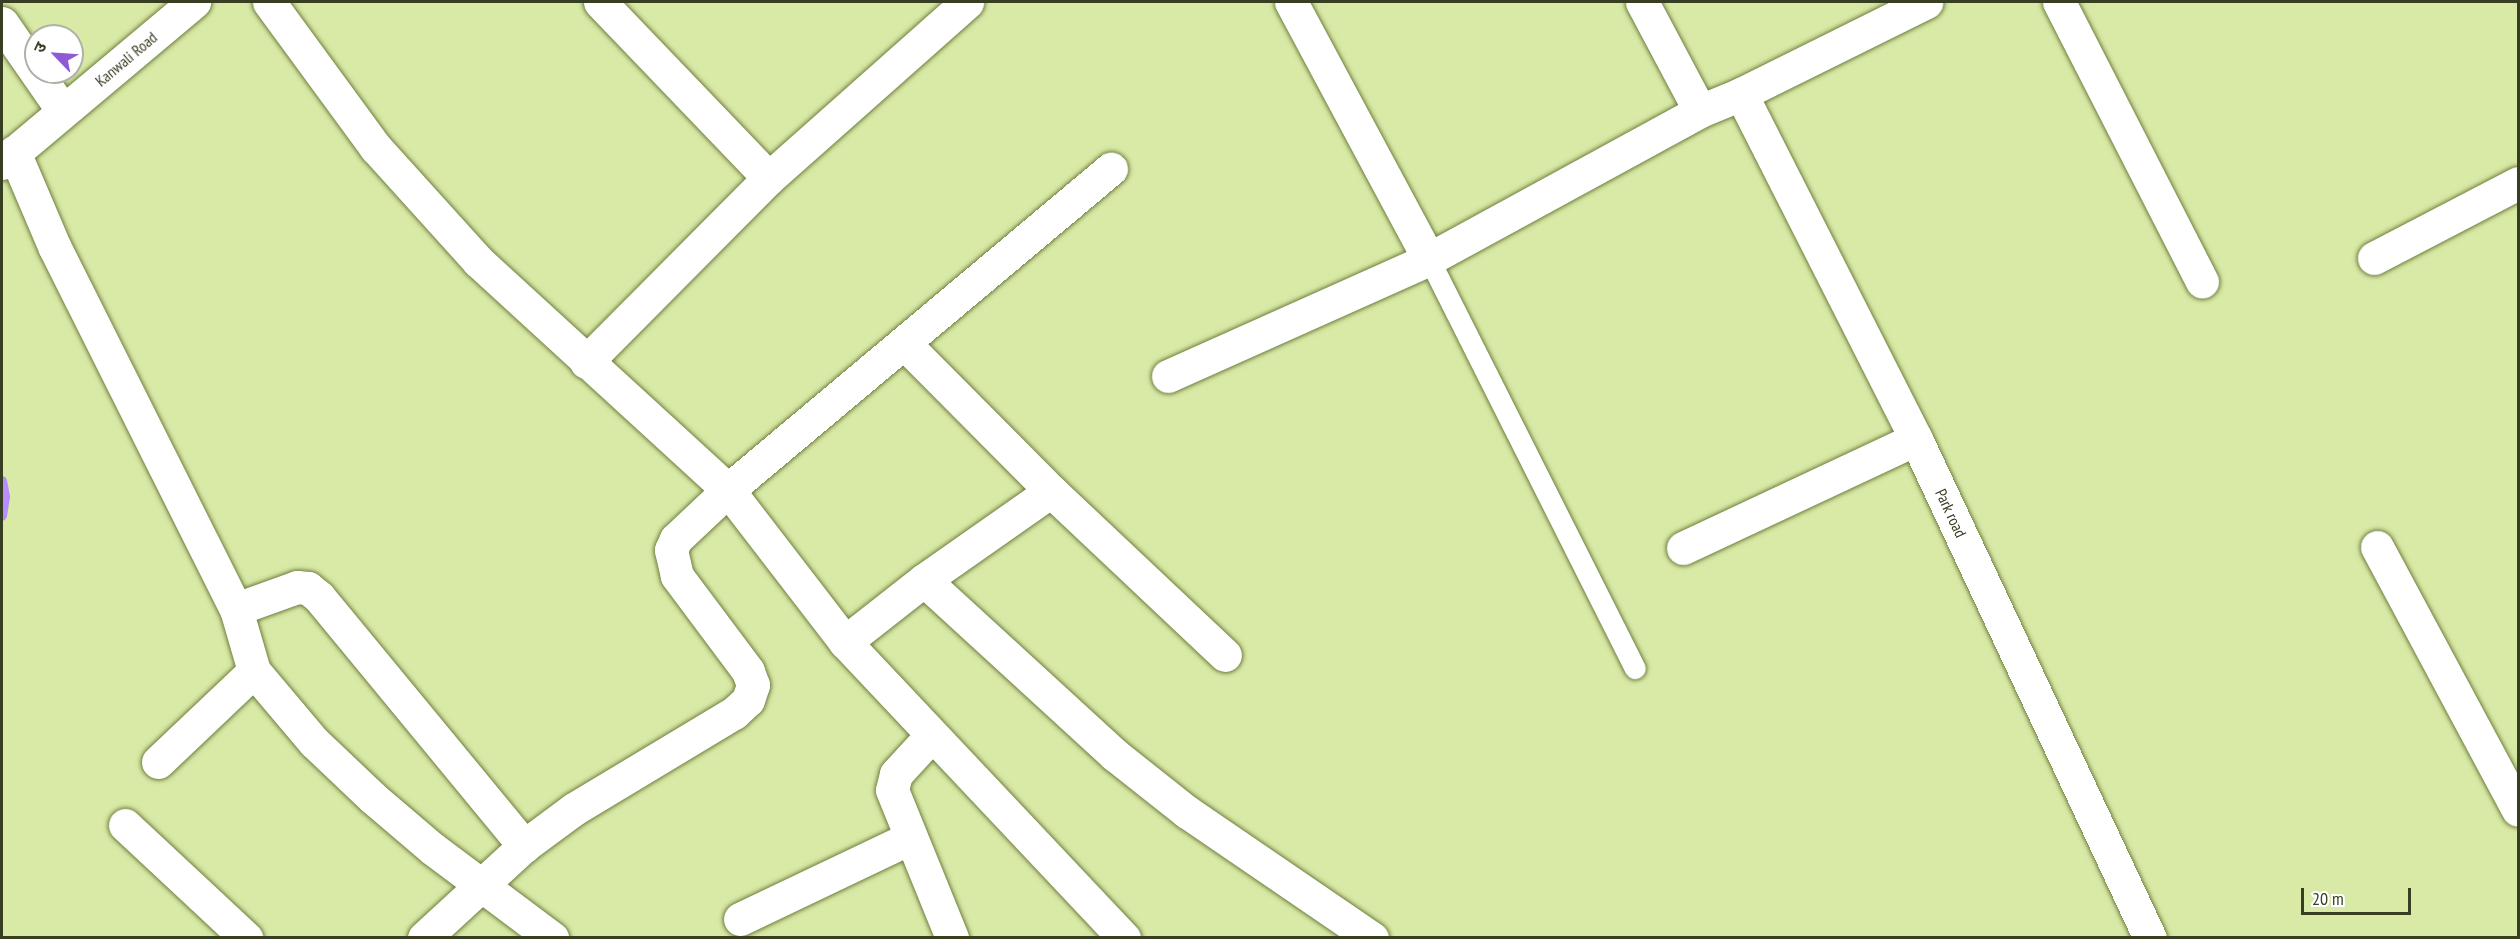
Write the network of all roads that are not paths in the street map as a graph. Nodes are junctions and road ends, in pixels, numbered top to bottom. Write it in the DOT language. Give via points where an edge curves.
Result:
graph roads {
  1 [pos="194,2"];
  2 [pos="269,2"];
  3 [pos="600,2"];
  4 [pos="967,2"];
  5 [pos="1291,2"];
  6 [pos="1642,2"];
  7 [pos="1926,2"];
  8 [pos="2059,2"];
  9 [pos="2,23"];
  10 [pos="1741,94"];
  11 [pos="63,111"];
  12 [pos="1700,111"];
  13 [pos="8,157"];
  14 [pos="1111,170"];
  15 [pos="770,178"];
  16 [pos="2518,183"];
  17 [pos="2374,258"];
  18 [pos="1429,259"];
  19 [pos="2202,282"];
  20 [pos="906,345"];
  21 [pos="586,362"];
  22 [pos="1168,376"];
  23 [pos="1916,440"];
  24 [pos="728,490"];
  25 [pos="1051,491"];
  26 [pos="2377,547"];
  27 [pos="1683,548"];
  28 [pos="924,580"];
  29 [pos="236,609"];
  30 [pos="845,642"];
  31 [pos="1225,655"];
  32 [pos="1635,668"];
  33 [pos="254,671"];
  34 [pos="931,736"];
  35 [pos="158,762"];
  36 [pos="2518,810"];
  37 [pos="125,825"];
  38 [pos="909,838"];
  39 [pos="524,846"];
  40 [pos="479,884"];
  41 [pos="740,919"];
  42 [pos="246,938"];
  43 [pos="424,938"];
  44 [pos="552,938"];
  45 [pos="952,938"];
  46 [pos="1124,938"];
  47 [pos="1372,938"];
  48 [pos="2150,938"];
  1 -- 11 [label="street, Kanwali Road"];
  2 -- 21 [label="street" via="376,148 478,261"];
  3 -- 15 [label="street"];
  4 -- 15 [label="street"];
  5 -- 18 [label="street"];
  6 -- 12 [label="street"];
  7 -- 10 [label="street"];
  8 -- 19 [label="street"];
  9 -- 11 [label="street"];
  10 -- 12 [label="street"];
  10 -- 23 [label="street, Park road"];
  11 -- 13 [label="street, Kanwali Road"];
  12 -- 18 [label="street"];
  13 -- 29 [label="street"];
  14 -- 20 [label="street"];
  15 -- 21 [label="street"];
  16 -- 17 [label="street"];
  18 -- 22 [label="street"];
  18 -- 32 [label="lane"];
  20 -- 24 [label="street"];
  20 -- 25 [label="street"];
  21 -- 24 [label="street"];
  23 -- 27 [label="street"];
  23 -- 48 [label="street, Park road"];
  24 -- 30 [label="street"];
  24 -- 39 [label="street" via="676,539 671,550 677,576 748,671 753,685 748,700 734,713 574,809"];
  25 -- 28 [label="street"];
  25 -- 31 [label="street"];
  26 -- 36 [label="street"];
  28 -- 30 [label="street"];
  28 -- 47 [label="street" via="1115,755 1187,812"];
  29 -- 33 [label="street"];
  29 -- 39 [label="street" via="297,587 308,588 319,597"];
  30 -- 34 [label="street"];
  33 -- 35 [label="street"];
  33 -- 40 [label="street" via="314,742 373,798"];
  34 -- 38 [label="street" via="896,774 892,790"];
  34 -- 46 [label="street"];
  37 -- 42 [label="street"];
  38 -- 41 [label="street"];
  38 -- 45 [label="street"];
  39 -- 40 [label="street"];
  40 -- 43 [label="street"];
  40 -- 44 [label="street"];
}
